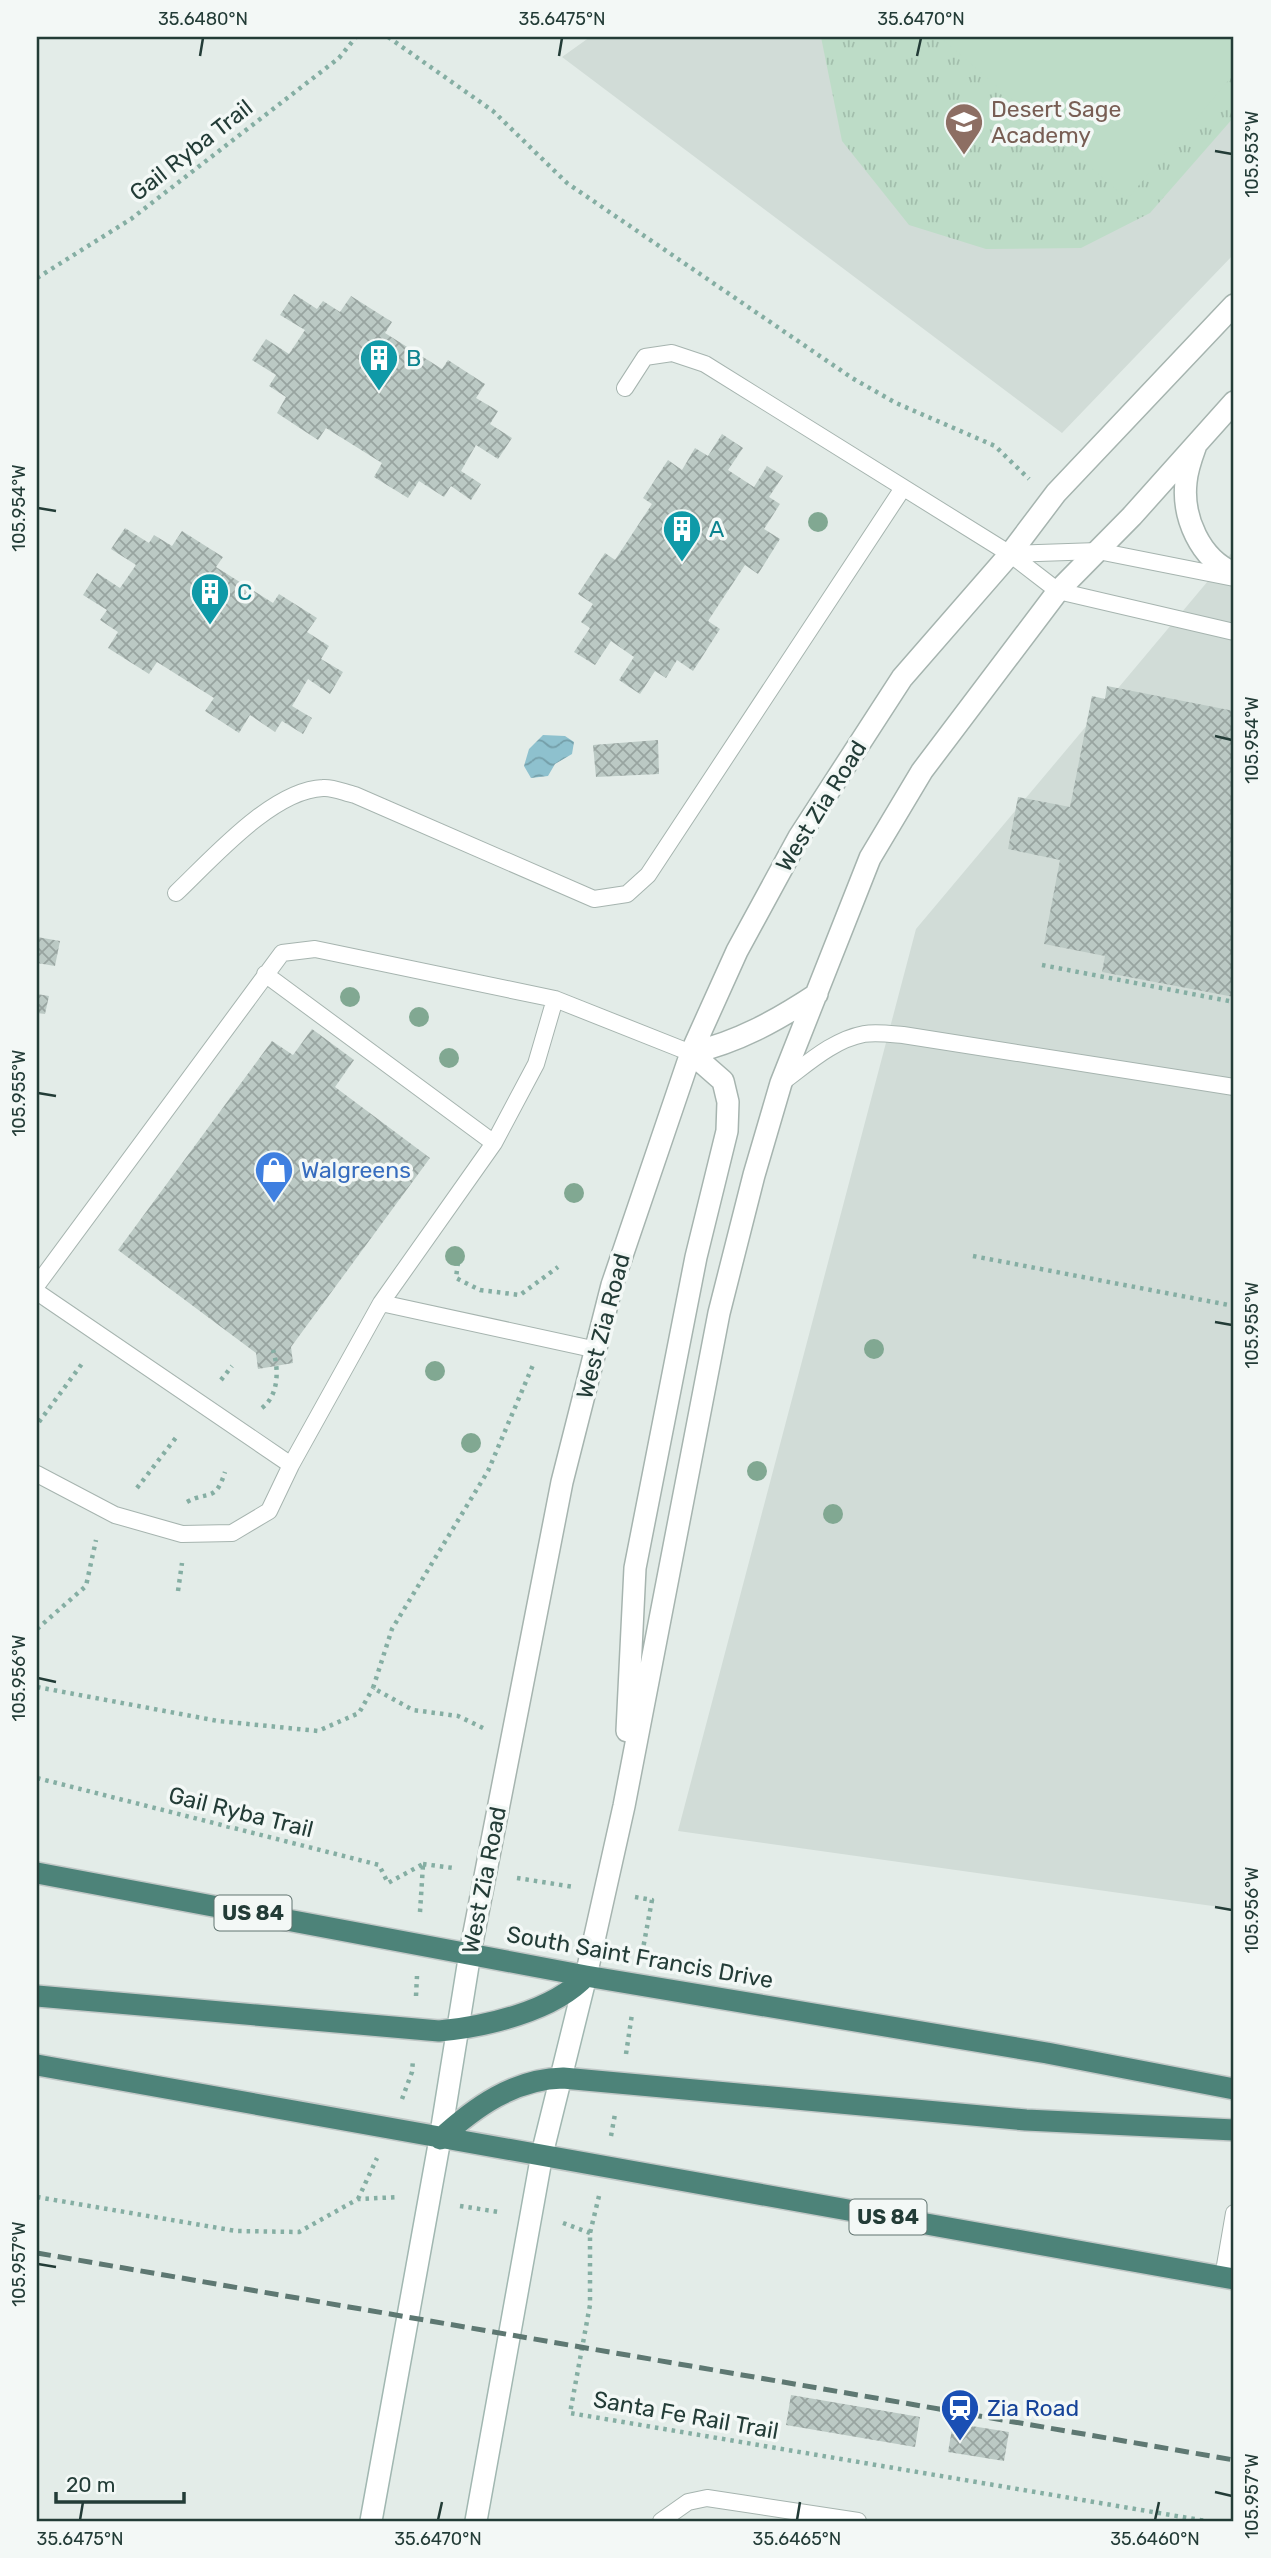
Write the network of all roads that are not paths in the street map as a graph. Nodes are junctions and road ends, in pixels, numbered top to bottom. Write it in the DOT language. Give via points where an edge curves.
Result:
graph roads {
  1 [pos="1234,305"];
  2 [pos="625,387"];
  3 [pos="1234,402"];
  4 [pos="1197,440"];
  5 [pos="903,488"];
  6 [pos="1098,551"];
  7 [pos="1010,554"];
  8 [pos="1234,573"];
  9 [pos="1234,578"];
  10 [pos="1058,591"];
  11 [pos="1234,632"];
  12 [pos="176,892"];
  13 [pos="265,974"];
  14 [pos="817,994"];
  15 [pos="555,999"];
  16 [pos="691,1053"];
  17 [pos="781,1083"];
  18 [pos="1234,1087"];
  19 [pos="494,1143"];
  20 [pos="37,1285"];
  21 [pos="37,1292"];
  22 [pos="382,1303"];
  23 [pos="597,1350"];
  24 [pos="290,1465"];
  25 [pos="37,1474"];
  26 [pos="624,1806"];
  27 [pos="37,1873"];
  28 [pos="470,1953"];
  29 [pos="586,1976"];
  30 [pos="37,1996"];
  31 [pos="457,2030"];
  32 [pos="37,2065"];
  33 [pos="563,2078"];
  34 [pos="1234,2089"];
  35 [pos="1234,2130"];
  36 [pos="440,2139"];
  37 [pos="542,2154"];
  38 [pos="1234,2213"];
  39 [pos="1228,2278"];
  40 [pos="370,2521"];
  41 [pos="476,2521"];
  42 [pos="661,2521"];
  43 [pos="858,2521"];
  1 -- 7 [label="street, West Zia Road" via="1056,493"];
  2 -- 5 [label="lane" via="645,357 672,353 705,364"];
  3 -- 4 [label="street"];
  4 -- 6 [label="street"];
  4 -- 8 [label="street" via="1186,482 1192,526 1197,540"];
  5 -- 7 [label="lane"];
  5 -- 12 [label="lane" via="648,875 627,894 594,899 355,795 325,788 290,795 236,836"];
  6 -- 7 [label="lane"];
  6 -- 9 [label="lane"];
  6 -- 10 [label="street"];
  7 -- 10 [label="lane"];
  7 -- 16 [label="street, West Zia Road" via="902,678 799,837 737,951"];
  10 -- 11 [label="lane"];
  10 -- 14 [label="street" via="922,771 883,836 870,858"];
  13 -- 15 [label="lane" via="282,953 315,949"];
  13 -- 19 [label="lane"];
  13 -- 20 [label="lane"];
  14 -- 16 [label="street" via="773,1023 722,1046"];
  14 -- 17 [label="street"];
  15 -- 16 [label="lane"];
  15 -- 19 [label="lane" via="536,1064"];
  16 -- 23 [label="street, West Zia Road" via="612,1284"];
  16 -- 26 [label="street" via="723,1082 727,1131 696,1257 635,1568"];
  17 -- 18 [label="lane" via="828,1048 863,1034 988,1046"];
  17 -- 26 [label="street" via="719,1313"];
  19 -- 22 [label="lane"];
  21 -- 24 [label="lane"];
  22 -- 23 [label="lane"];
  22 -- 24 [label="lane"];
  23 -- 28 [label="street, West Zia Road" via="562,1482"];
  24 -- 25 [label="lane" via="269,1511 232,1533 182,1534 115,1515"];
  26 -- 29 [label="street"];
  27 -- 28 [label="highway, South Saint Francis Drive / US 84"];
  28 -- 29 [label="highway, South Saint Francis Drive / US 84"];
  28 -- 31 [label="street, West Zia Road"];
  29 -- 31 [label="highway" via="550,2004"];
  29 -- 33 [label="street"];
  29 -- 34 [label="highway, South Saint Francis Drive / US 84"];
  30 -- 31 [label="highway" via="415,2031"];
  31 -- 36 [label="street, West Zia Road"];
  32 -- 36 [label="highway, US 84"];
  33 -- 35 [label="highway" via="1026,2120"];
  33 -- 36 [label="highway" via="519,2084 463,2118"];
  33 -- 37 [label="street"];
  36 -- 37 [label="highway, US 84"];
  36 -- 40 [label="street, West Zia Road"];
  37 -- 39 [label="highway, US 84"];
  37 -- 41 [label="street"];
  38 -- 39 [label="lane"];
  42 -- 43 [label="lane" via="688,2502 707,2498"];
}
